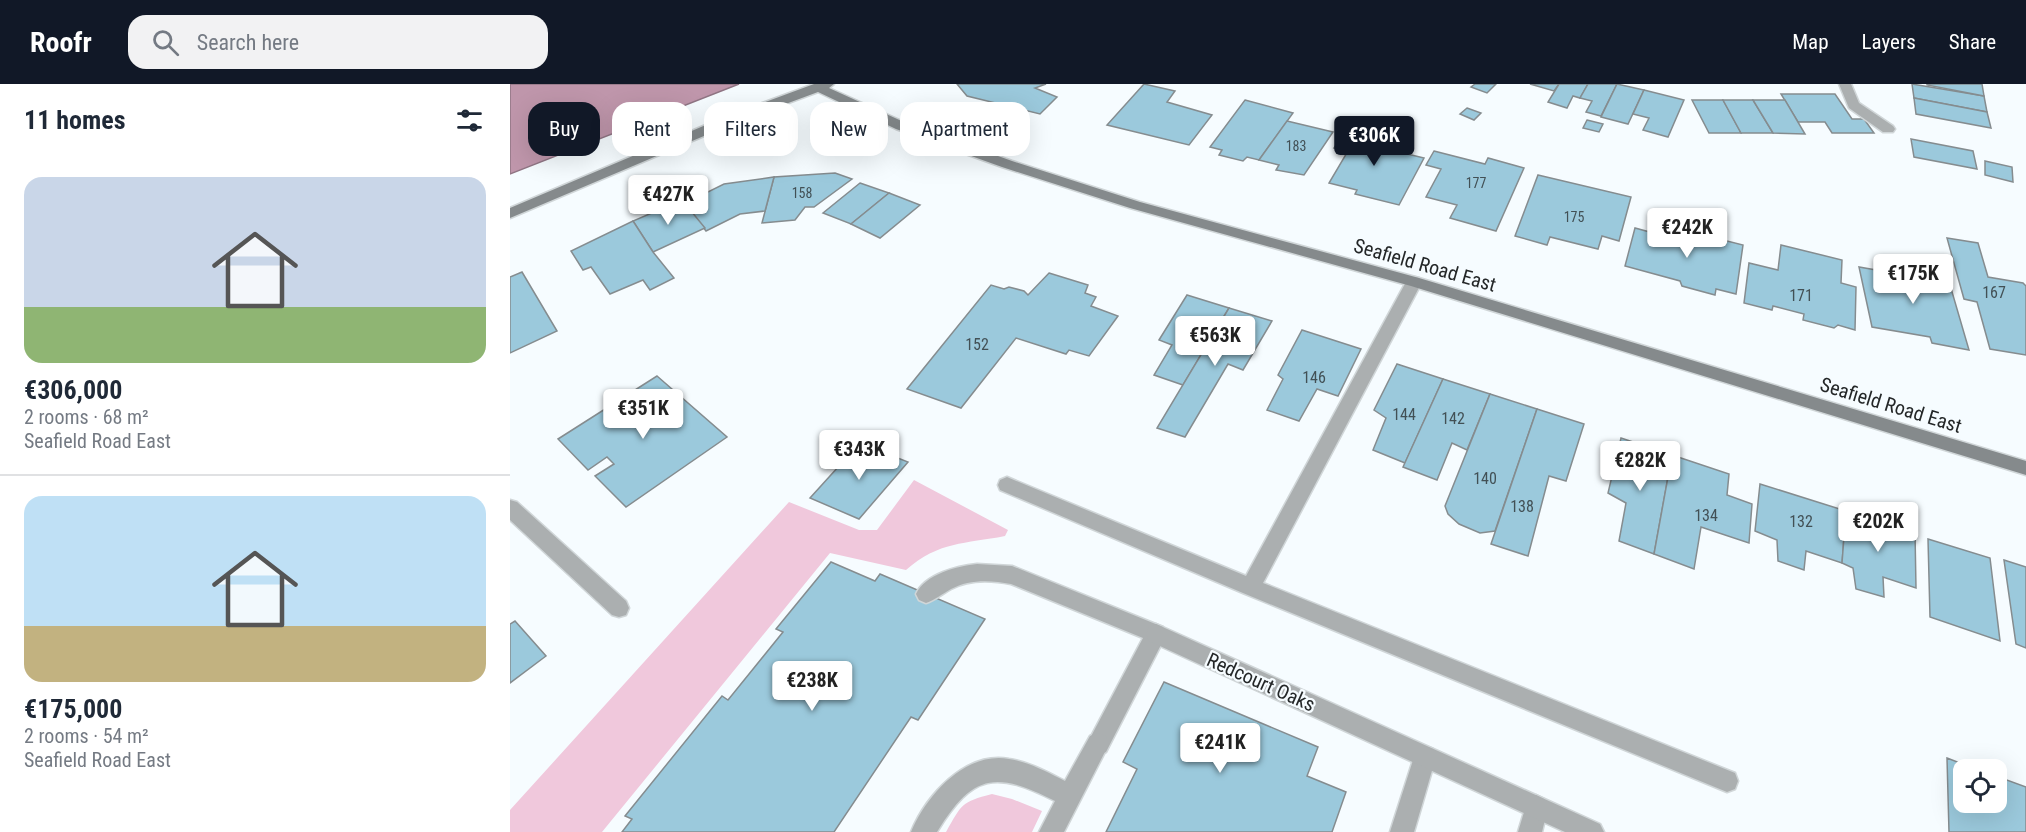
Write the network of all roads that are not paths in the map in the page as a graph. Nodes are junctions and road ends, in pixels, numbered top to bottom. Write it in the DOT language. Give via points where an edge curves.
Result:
graph roads {
  1 [pos="1845,84"];
  2 [pos="823,86"];
  3 [pos="1888,129"];
  4 [pos="510,213"];
  5 [pos="1414,282"];
  6 [pos="2026,468"];
  7 [pos="1007,485"];
  8 [pos="510,508"];
  9 [pos="1250,587"];
  10 [pos="926,594"];
  11 [pos="619,608"];
  12 [pos="1156,634"];
  13 [pos="1425,757"];
  14 [pos="1727,781"];
  15 [pos="1070,796"];
  16 [pos="1536,807"];
  17 [pos="923,832"];
  18 [pos="1051,832"];
  19 [pos="1402,832"];
  20 [pos="1530,832"];
  21 [pos="1592,832"];
  1 -- 3 [label="street" via="1853,105"];
  2 -- 4 [label="street" via="732,119"];
  2 -- 5 [label="street, Seafield Road East" via="901,126 1007,164"];
  5 -- 6 [label="street, Seafield Road East"];
  5 -- 9 [label="street"];
  7 -- 9 [label="street"];
  8 -- 11 [label="street"];
  9 -- 14 [label="street"];
  10 -- 12 [label="street, Redcourt Oaks" via="967,572 991,570"];
  12 -- 13 [label="street, Redcourt Oaks"];
  12 -- 15 [label="street"];
  13 -- 16 [label="street, Redcourt Oaks"];
  13 -- 19 [label="street"];
  15 -- 17 [label="street" via="1023,773 998,770 978,774 956,786"];
  15 -- 18 [label="street"];
  16 -- 20 [label="street"];
  16 -- 21 [label="street, Redcourt Oaks"];
}
